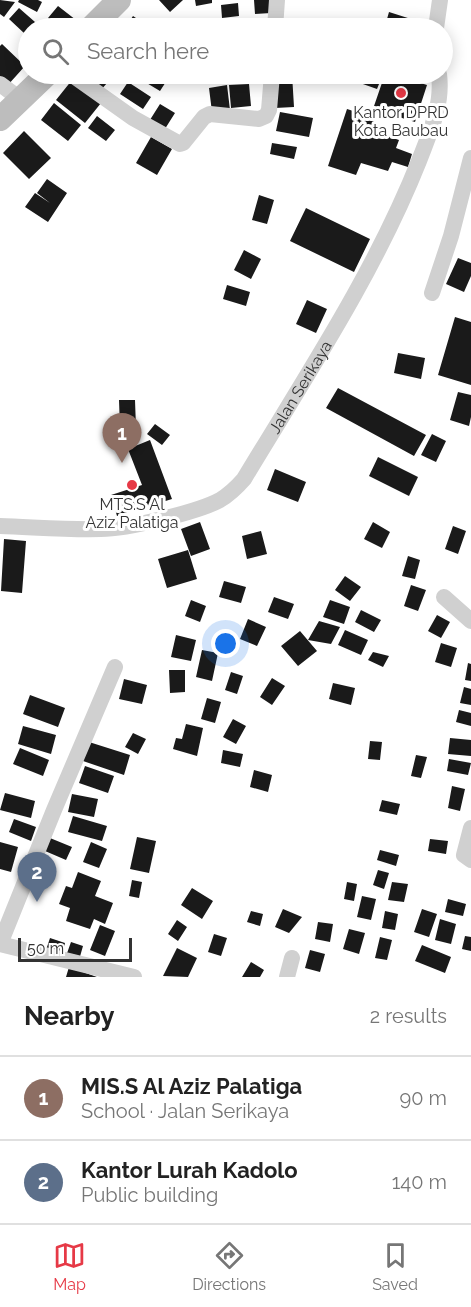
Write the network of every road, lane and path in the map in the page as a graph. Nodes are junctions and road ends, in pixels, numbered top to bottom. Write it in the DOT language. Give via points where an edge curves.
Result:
graph roads {
  1 [pos="119,0"];
  2 [pos="277,0"];
  3 [pos="440,0"];
  4 [pos="101,18"];
  5 [pos="276,18"];
  6 [pos="437,18"];
  7 [pos="0,84"];
  8 [pos="36,84"];
  9 [pos="85,84"];
  10 [pos="271,84"];
  11 [pos="439,84"];
  12 [pos="20,99"];
  13 [pos="0,119"];
  14 [pos="471,158"];
  15 [pos="432,293"];
  16 [pos="0,526"];
  17 [pos="444,597"];
  18 [pos="471,621"];
  19 [pos="115,667"];
  20 [pos="471,828"];
  21 [pos="471,860"];
  22 [pos="0,944"];
  23 [pos="292,958"];
  24 [pos="134,977"];
  25 [pos="287,977"];
  1 -- 4 [label="main road"];
  2 -- 5 [label="street"];
  3 -- 6 [label="street"];
  7 -- 12 [label="street"];
  8 -- 12 [label="main road"];
  9 -- 10 [label="street" via="133,118 180,144 210,114 258,119 266,116"];
  11 -- 16 [label="street, Jalan Serikaya" via="435,120 402,203 350,303 235,490 204,507 113,528"];
  12 -- 13 [label="main road"];
  14 -- 15 [label="street"];
  17 -- 18 [label="street"];
  19 -- 22 [label="street"];
  20 -- 21 [label="street" via="464,855"];
  22 -- 24 [label="street"];
  23 -- 25 [label="street"];
}
